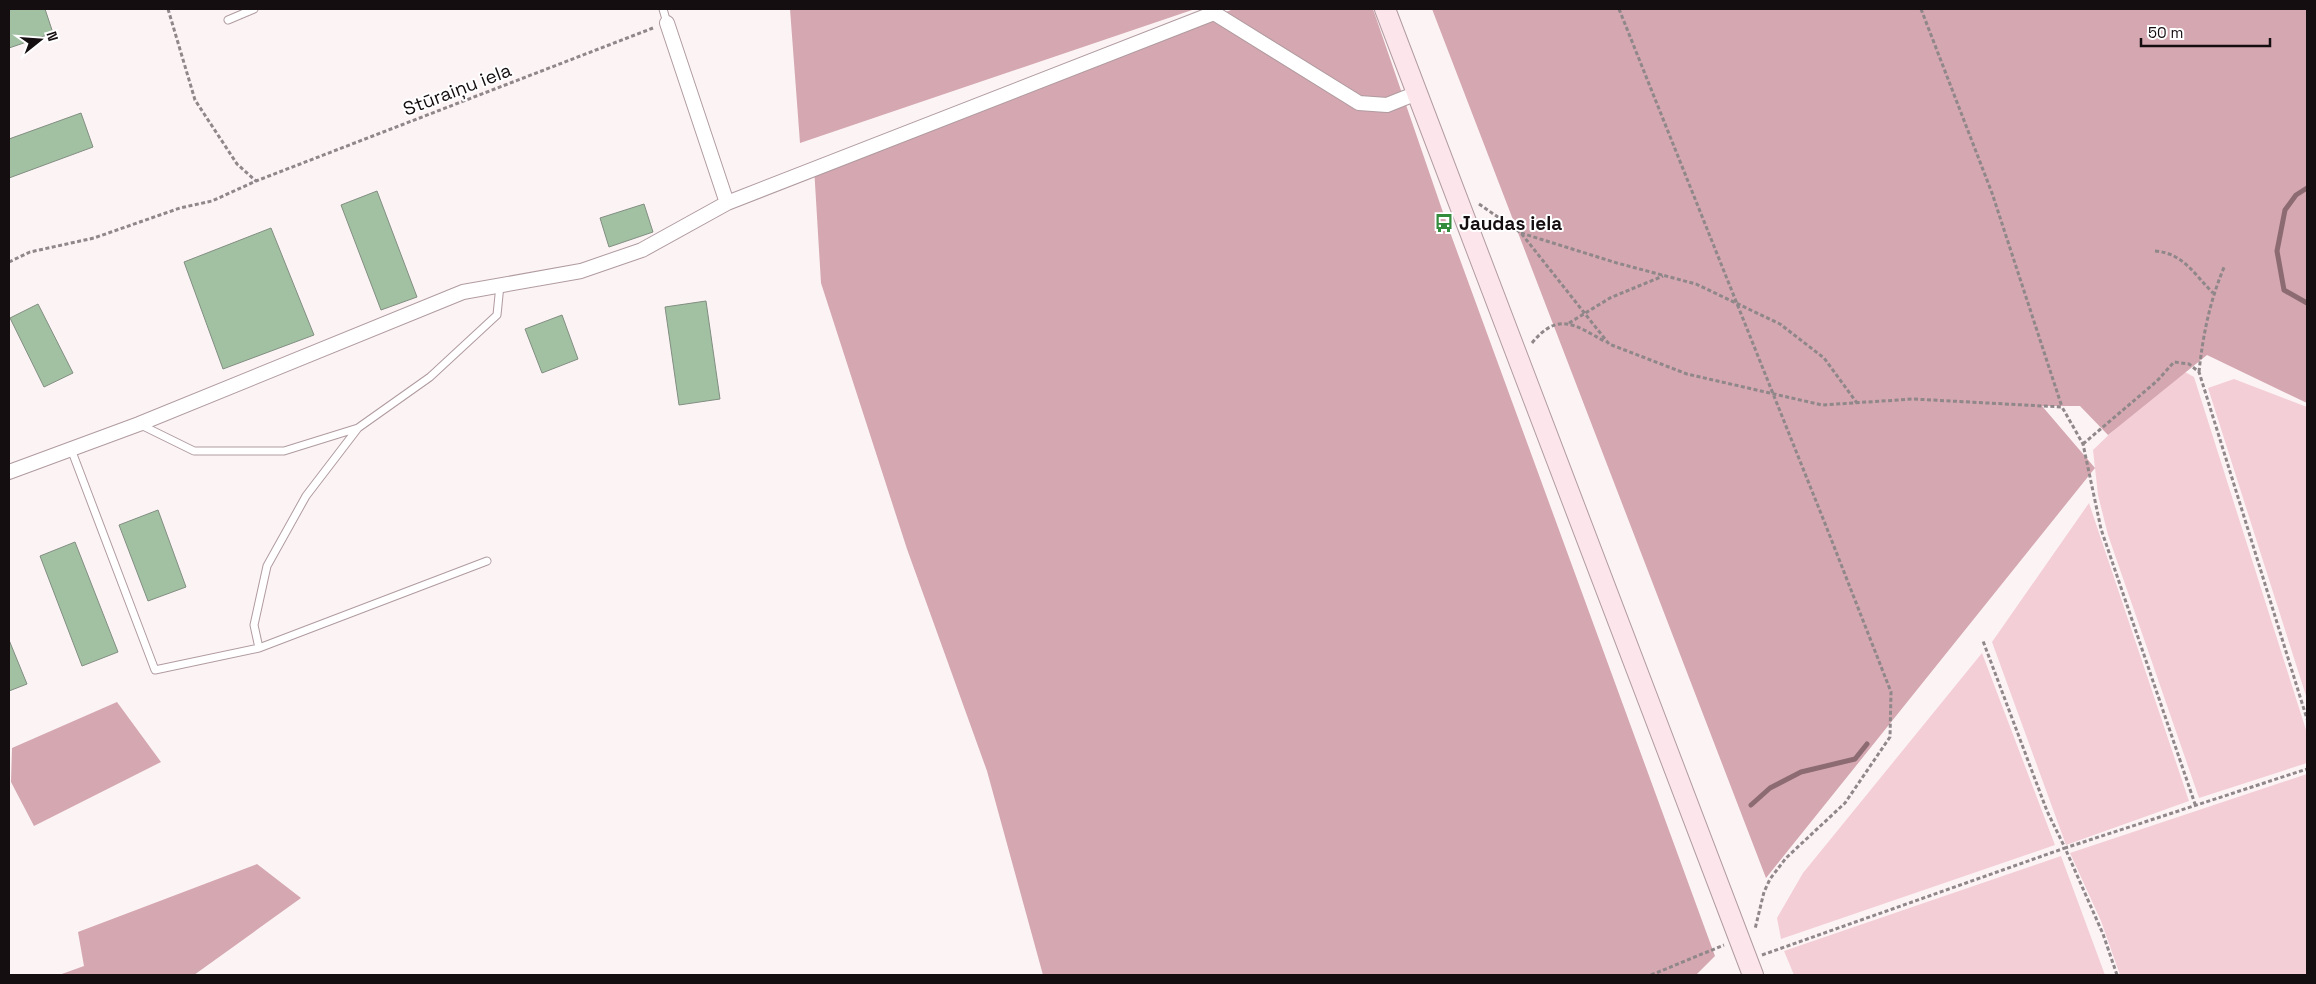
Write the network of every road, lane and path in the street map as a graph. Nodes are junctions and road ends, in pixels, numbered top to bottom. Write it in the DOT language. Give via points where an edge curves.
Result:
graph roads {
  1 [pos="168,9"];
  2 [pos="254,9"];
  3 [pos="663,9"];
  4 [pos="1385,9"];
  5 [pos="1619,9"];
  6 [pos="1921,9"];
  7 [pos="228,20"];
  8 [pos="667,23"];
  9 [pos="1417,93"];
  10 [pos="256,181"];
  11 [pos="1458,201"];
  12 [pos="727,203"];
  13 [pos="1521,233"];
  14 [pos="2155,251"];
  15 [pos="9,262"];
  16 [pos="2225,264"];
  17 [pos="1664,276"];
  18 [pos="500,286"];
  19 [pos="2213,292"];
  20 [pos="1736,304"];
  21 [pos="1584,313"];
  22 [pos="1569,323"];
  23 [pos="1609,344"];
  24 [pos="1519,359"];
  25 [pos="2198,372"];
  26 [pos="1772,394"];
  27 [pos="1858,403"];
  28 [pos="2062,407"];
  29 [pos="139,424"];
  30 [pos="358,428"];
  31 [pos="2083,444"];
  32 [pos="71,448"];
  33 [pos="9,472"];
  34 [pos="487,561"];
  35 [pos="1983,641"];
  36 [pos="259,648"];
  37 [pos="2307,719"];
  38 [pos="2307,769"];
  39 [pos="2195,804"];
  40 [pos="2065,848"];
  41 [pos="1740,939"];
  42 [pos="1751,968"];
  43 [pos="1651,975"];
  44 [pos="2117,975"];
  1 -- 10 [label="path" via="195,100 237,164"];
  2 -- 7 [label="lane"];
  3 -- 8 [label="lane"];
  4 -- 9 [label="main road"];
  5 -- 20 [label="path"];
  6 -- 28 [label="path" via="1992,193"];
  8 -- 10 [label="path, Stūraiņu iela"];
  8 -- 12 [label="street"];
  9 -- 11 [label="main road"];
  9 -- 12 [label="street" via="1387,105 1359,103 1214,12"];
  10 -- 15 [label="path, Stūraiņu iela" via="212,201 180,208 94,238 30,252"];
  11 -- 13 [label="path" via="1478,204"];
  11 -- 24 [label="main road"];
  12 -- 18 [label="street" via="634,253 581,271"];
  13 -- 17 [label="path"];
  13 -- 21 [label="path"];
  14 -- 19 [label="path" via="2168,252 2182,260"];
  16 -- 19 [label="path"];
  17 -- 20 [label="path" via="1696,284"];
  17 -- 21 [label="path" via="1610,298"];
  18 -- 29 [label="street" via="463,292"];
  18 -- 30 [label="lane" via="497,315 430,377"];
  19 -- 25 [label="path" via="2202,336"];
  20 -- 26 [label="path"];
  20 -- 27 [label="path" via="1780,324 1824,358"];
  21 -- 22 [label="path"];
  21 -- 23 [label="path"];
  22 -- 23 [label="path"];
  22 -- 24 [label="path" via="1556,324 1540,332"];
  23 -- 26 [label="path" via="1687,374"];
  24 -- 41 [label="main road"];
  25 -- 31 [label="path" via="2189,364 2174,362"];
  25 -- 37 [label="path"];
  26 -- 27 [label="path" via="1822,406"];
  26 -- 41 [label="path" via="1890,692 1890,737 1845,803 1786,858 1770,879 1754,933"];
  27 -- 28 [label="path" via="1913,399"];
  28 -- 31 [label="path"];
  29 -- 30 [label="lane" via="194,451 284,451"];
  29 -- 32 [label="street"];
  30 -- 36 [label="lane" via="306,496 266,566 254,625"];
  31 -- 39 [label="path" via="2100,529"];
  32 -- 33 [label="street"];
  32 -- 36 [label="lane" via="155,670"];
  34 -- 36 [label="lane"];
  35 -- 40 [label="path" via="2047,811"];
  38 -- 39 [label="path"];
  39 -- 40 [label="path"];
  40 -- 42 [label="path"];
  40 -- 44 [label="path" via="2103,934"];
  41 -- 42 [label="main road"];
  41 -- 43 [label="path"];
}
